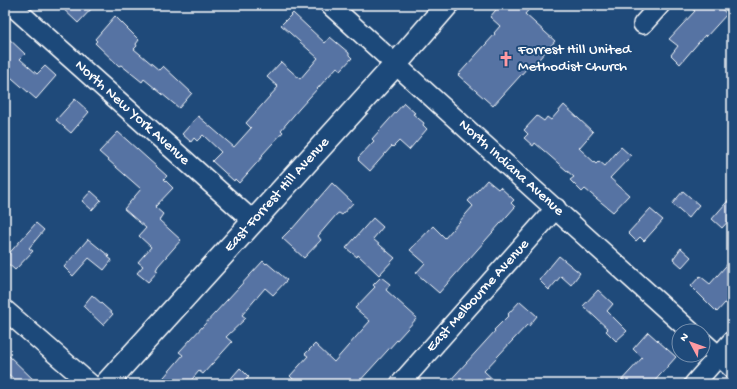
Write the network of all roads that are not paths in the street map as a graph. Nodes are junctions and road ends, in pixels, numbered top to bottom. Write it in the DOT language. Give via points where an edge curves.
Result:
graph roads {
  1 [pos="12,5"];
  2 [pos="330,5"];
  3 [pos="447,5"];
  4 [pos="660,5"];
  5 [pos="643,24"];
  6 [pos="396,64"];
  7 [pos="556,208"];
  8 [pos="253,221"];
  9 [pos="5,310"];
  10 [pos="681,323"];
  11 [pos="732,342"];
  12 [pos="711,350"];
  13 [pos="725,363"];
  14 [pos="90,384"];
  15 [pos="106,384"];
  16 [pos="400,384"];
  17 [pos="694,384"];
  1 -- 8 [label="street, North New York Avenue"];
  2 -- 6 [label="street, North Indiana Avenue"];
  3 -- 6 [label="main road, East Forrest Hill Avenue"];
  4 -- 5 [label="street"];
  6 -- 7 [label="street, North Indiana Avenue"];
  6 -- 8 [label="main road, East Forrest Hill Avenue"];
  7 -- 10 [label="street, North Indiana Avenue"];
  7 -- 16 [label="street, East Melbourne Avenue"];
  8 -- 15 [label="main road, East Forrest Hill Avenue"];
  9 -- 14 [label="street"];
  11 -- 13 [label="street"];
  12 -- 13 [label="street"];
  13 -- 17 [label="street"];
}
